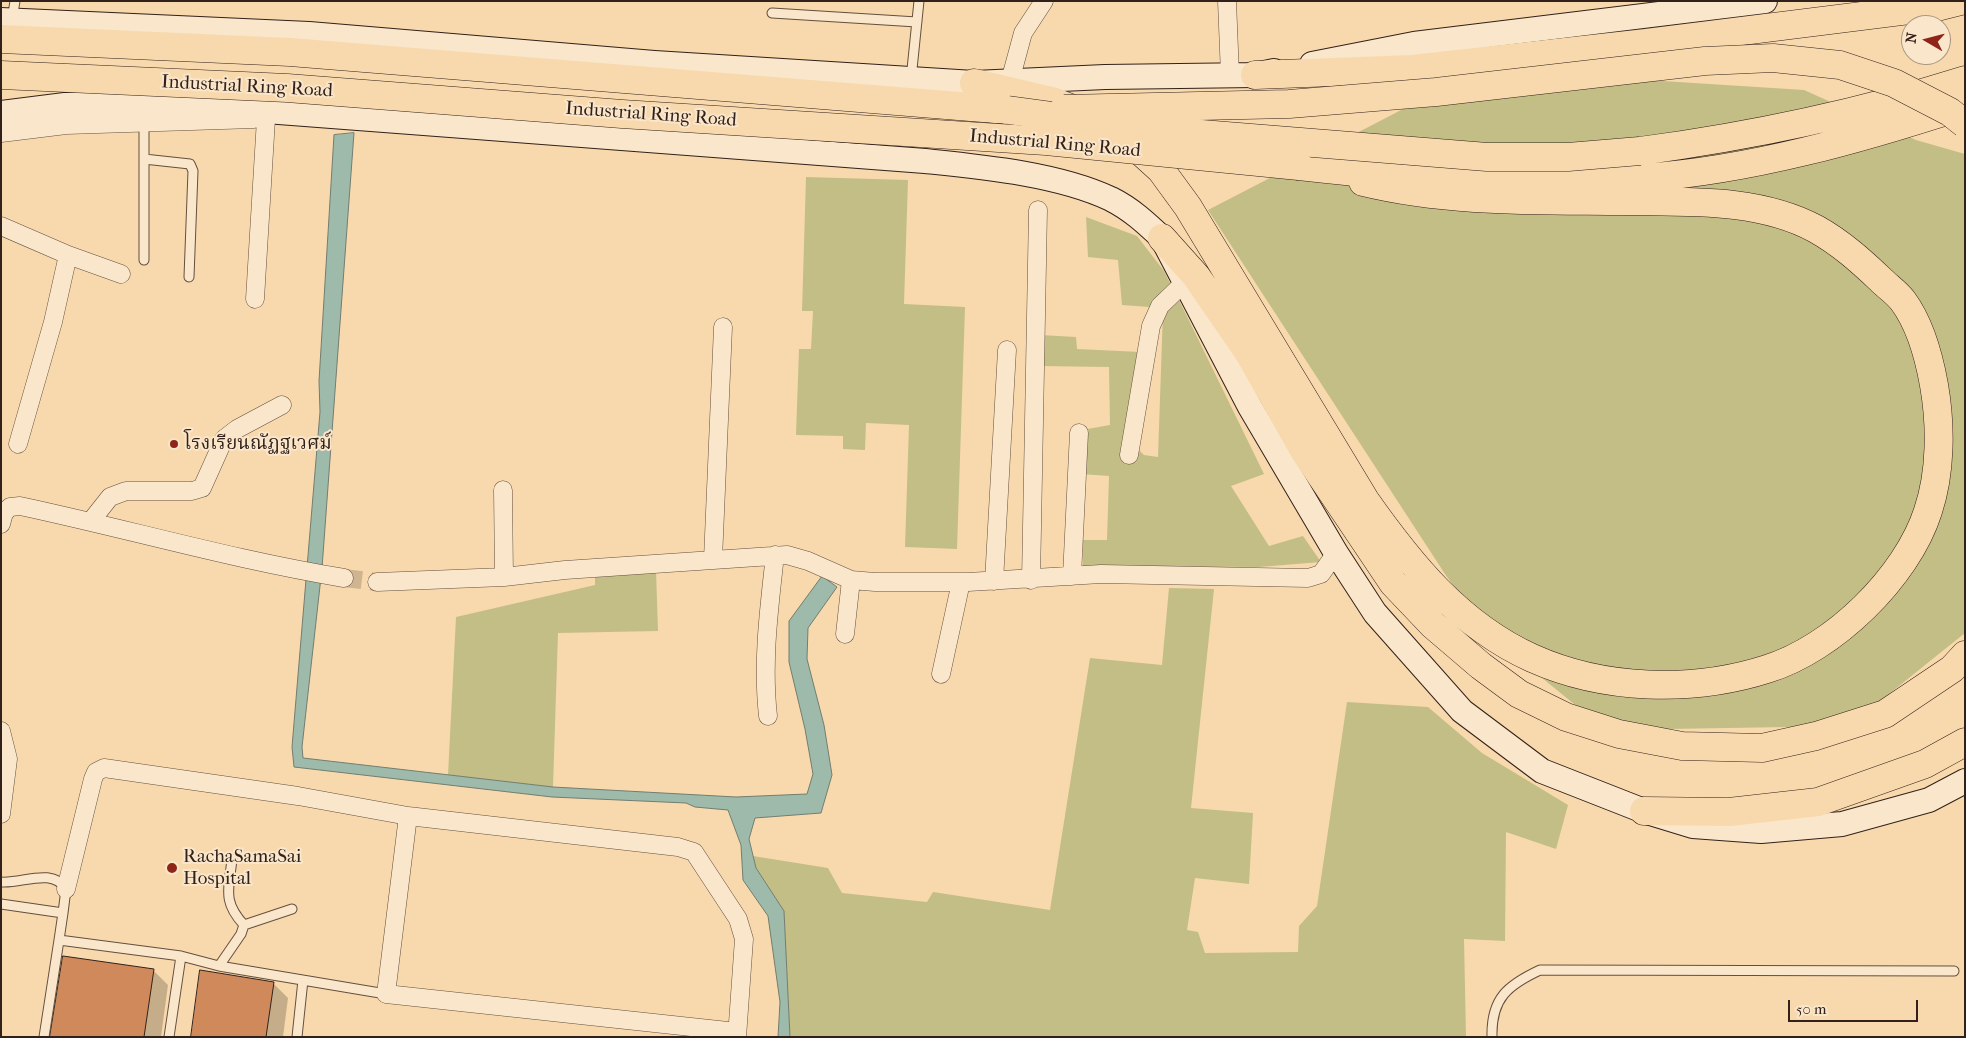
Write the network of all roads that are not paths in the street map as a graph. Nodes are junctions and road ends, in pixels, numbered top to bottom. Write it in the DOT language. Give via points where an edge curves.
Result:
graph roads {
  1 [pos="919,1"];
  2 [pos="1044,1"];
  3 [pos="1227,1"];
  4 [pos="1766,1"];
  5 [pos="1961,1"];
  6 [pos="1739,3"];
  7 [pos="772,13"];
  8 [pos="7,20"];
  9 [pos="917,22"];
  10 [pos="1,75"];
  11 [pos="1242,75"];
  12 [pos="911,79"];
  13 [pos="1965,80"];
  14 [pos="1010,81"];
  15 [pos="974,83"];
  16 [pos="1965,105"];
  17 [pos="1008,110"];
  18 [pos="1,113"];
  19 [pos="323,116"];
  20 [pos="266,119"];
  21 [pos="144,123"];
  22 [pos="1965,124"];
  23 [pos="1,133"];
  24 [pos="144,159"];
  25 [pos="1299,166"];
  26 [pos="1038,210"];
  27 [pos="1,226"];
  28 [pos="1162,238"];
  29 [pos="68,255"];
  30 [pos="144,260"];
  31 [pos="121,274"];
  32 [pos="189,277"];
  33 [pos="1185,282"];
  34 [pos="255,299"];
  35 [pos="722,327"];
  36 [pos="1007,350"];
  37 [pos="282,405"];
  38 [pos="1078,433"];
  39 [pos="18,444"];
  40 [pos="1129,455"];
  41 [pos="503,490"];
  42 [pos="91,521"];
  43 [pos="1,524"];
  44 [pos="1336,553"];
  45 [pos="775,556"];
  46 [pos="713,559"];
  47 [pos="1072,576"];
  48 [pos="337,577"];
  49 [pos="504,578"];
  50 [pos="851,580"];
  51 [pos="1031,580"];
  52 [pos="994,581"];
  53 [pos="377,582"];
  54 [pos="961,582"];
  55 [pos="845,634"];
  56 [pos="1965,655"];
  57 [pos="941,674"];
  58 [pos="768,716"];
  59 [pos="1,732"];
  60 [pos="1965,742"];
  61 [pos="1965,781"];
  62 [pos="1644,811"];
  63 [pos="1,814"];
  64 [pos="408,816"];
  65 [pos="232,858"];
  66 [pos="1,882"];
  67 [pos="66,889"];
  68 [pos="1,904"];
  69 [pos="292,910"];
  70 [pos="63,913"];
  71 [pos="244,925"];
  72 [pos="59,940"];
  73 [pos="181,956"];
  74 [pos="218,966"];
  75 [pos="1954,971"];
  76 [pos="303,980"];
  77 [pos="386,994"];
  78 [pos="737,1034"];
  79 [pos="44,1037"];
  80 [pos="169,1037"];
  81 [pos="297,1037"];
  82 [pos="1492,1037"];
  1 -- 9 [label="lane"];
  2 -- 14 [label="street" via="1023,33"];
  3 -- 11 [label="street"];
  4 -- 6 [label="street"];
  5 -- 11 [label="main road" via="1646,43 1413,69"];
  6 -- 11 [label="street" via="1414,44"];
  7 -- 9 [label="lane"];
  8 -- 12 [label="street" via="309,34 654,63"];
  8 -- 17 [label="main road, Industrial Ring Road" via="290,52"];
  9 -- 12 [label="lane"];
  10 -- 25 [label="main road, Industrial Ring Road, bridge" via="287,88 1046,141"];
  11 -- 14 [label="street"];
  12 -- 15 [label="street"];
  13 -- 17 [label="main road, bridge" via="1850,113 1727,139 1568,157 1487,157 1240,139"];
  14 -- 15 [label="street"];
  15 -- 25 [label="main road" via="1084,112 1134,144 1161,170 1206,236 1365,500 1394,541 1422,576 1454,606 1488,634 1532,658 1579,675 1640,684 1706,682 1768,669 1819,645 1868,606 1905,558 1928,512 1936,474 1937,402 1919,332 1902,301 1852,252 1815,229 1777,212 1701,202 1480,199 1436,195 1384,187"];
  16 -- 25 [label="main road, bridge" via="1797,153 1643,178 1490,183"];
  17 -- 22 [label="main road, bridge" via="1289,104 1436,92 1705,61 1773,58 1840,65 1894,83 1950,112"];
  18 -- 19 [label="street" via="65,105 127,104"];
  19 -- 20 [label="street"];
  19 -- 28 [label="street" via="976,166 1074,186 1111,199 1140,217"];
  20 -- 21 [label="street"];
  20 -- 34 [label="street"];
  21 -- 23 [label="street" via="66,125"];
  21 -- 24 [label="lane"];
  24 -- 30 [label="lane"];
  24 -- 32 [label="lane" via="182,162 190,164 193,171"];
  26 -- 51 [label="street"];
  27 -- 29 [label="street"];
  28 -- 33 [label="street"];
  28 -- 56 [label="main road" via="1196,276 1249,353 1305,452 1394,583 1447,637 1519,694 1566,717 1619,734 1682,746 1762,748 1816,736 1886,714 1952,669"];
  29 -- 31 [label="street"];
  29 -- 39 [label="street" via="53,322"];
  33 -- 40 [label="street" via="1160,306 1151,326"];
  33 -- 44 [label="street" via="1250,408"];
  35 -- 46 [label="street"];
  36 -- 52 [label="street"];
  37 -- 42 [label="street" via="224,439 202,488 192,491 126,491 110,498"];
  38 -- 47 [label="street"];
  41 -- 49 [label="street"];
  42 -- 43 [label="street" via="20,506 10,507"];
  42 -- 48 [label="street" via="194,548"];
  44 -- 47 [label="street" via="1321,574 1308,578"];
  44 -- 62 [label="street" via="1375,613 1462,711 1542,771"];
  45 -- 46 [label="street"];
  45 -- 50 [label="street" via="787,555 808,561"];
  45 -- 58 [label="street" via="766,644"];
  46 -- 49 [label="street"];
  47 -- 51 [label="street"];
  49 -- 53 [label="street"];
  50 -- 54 [label="street"];
  50 -- 55 [label="street"];
  51 -- 52 [label="street"];
  52 -- 54 [label="street"];
  54 -- 57 [label="street"];
  59 -- 63 [label="street" via="8,759"];
  60 -- 62 [label="main road" via="1925,764 1818,802 1729,812"];
  61 -- 62 [label="street" via="1929,800 1842,824 1752,830 1693,826"];
  64 -- 67 [label="street" via="298,796 104,768 96,772 93,780"];
  64 -- 77 [label="street"];
  64 -- 78 [label="street" via="678,847 694,852 738,919 744,939"];
  65 -- 71 [label="lane" via="228,899"];
  66 -- 67 [label="lane" via="14,884 48,877 61,882"];
  67 -- 70 [label="lane"];
  68 -- 70 [label="lane"];
  69 -- 71 [label="lane"];
  70 -- 72 [label="lane"];
  71 -- 74 [label="lane" via="242,934"];
  72 -- 73 [label="lane"];
  72 -- 79 [label="lane"];
  73 -- 74 [label="lane"];
  73 -- 80 [label="lane"];
  74 -- 76 [label="lane"];
  75 -- 82 [label="lane" via="1540,970 1514,982 1498,999"];
  76 -- 77 [label="lane"];
  76 -- 81 [label="lane"];
  77 -- 78 [label="street"];
}
